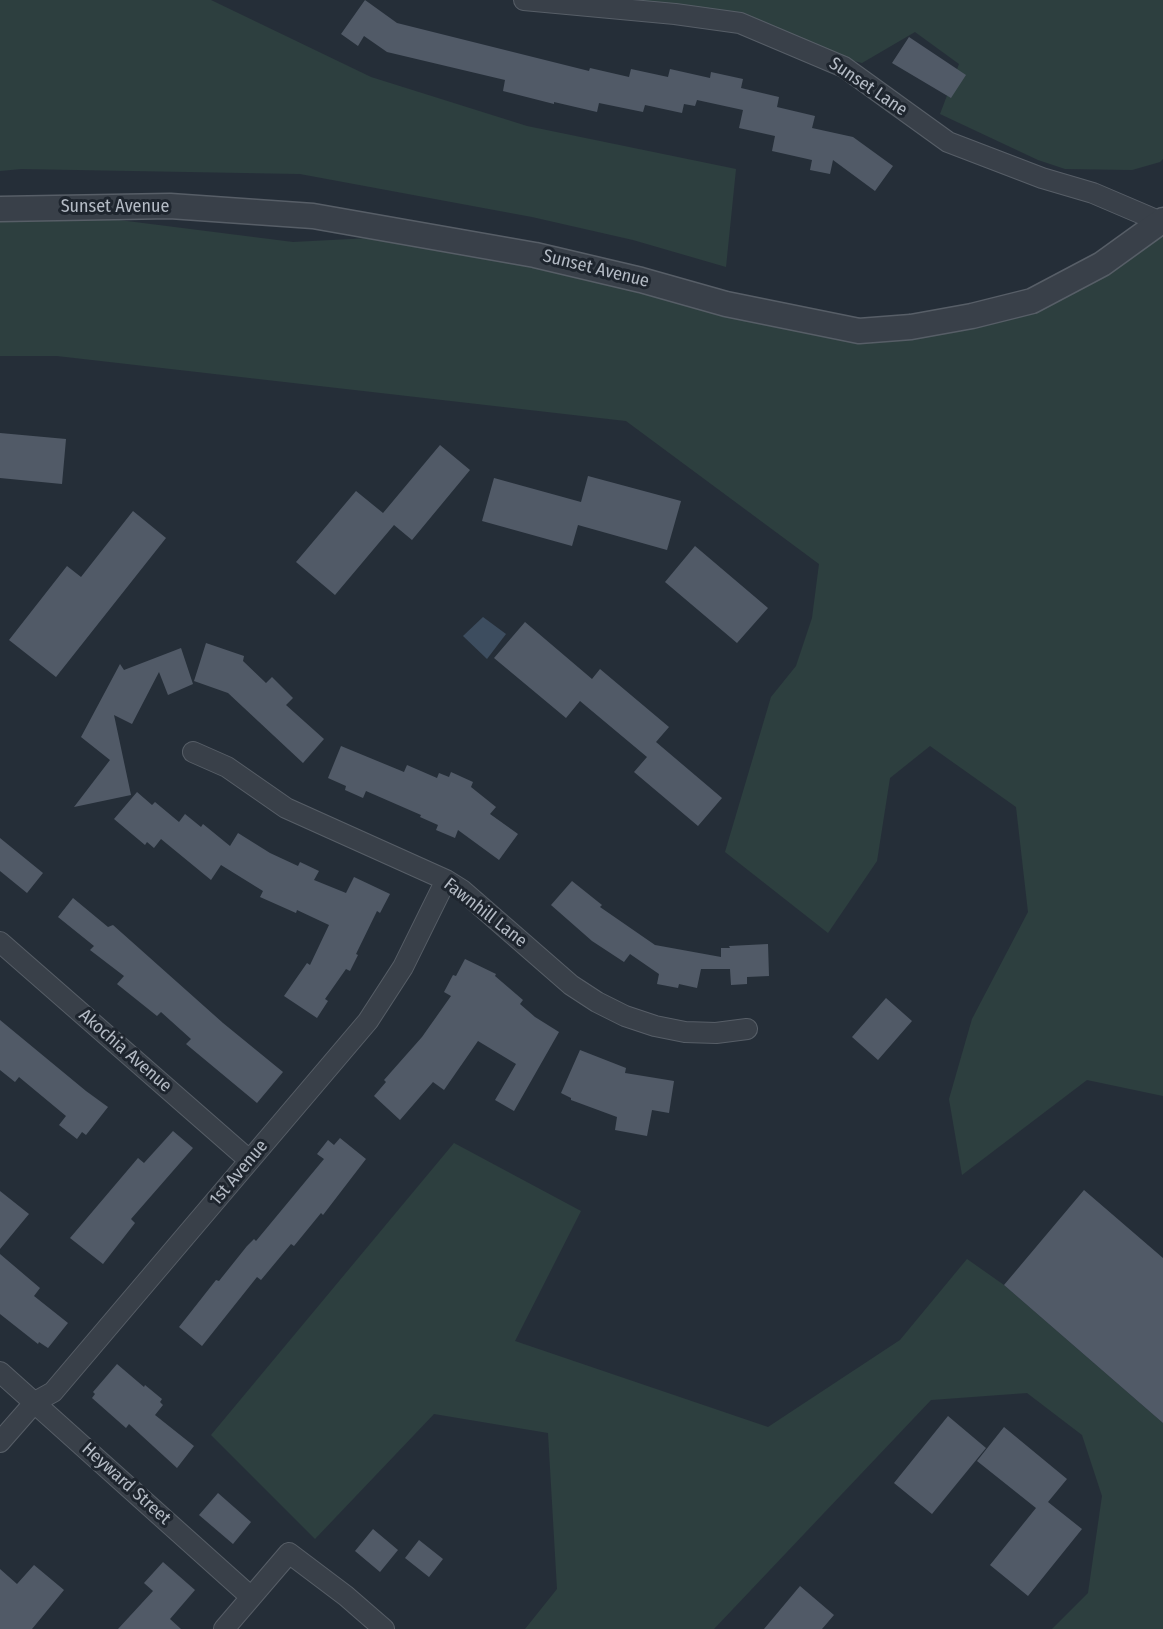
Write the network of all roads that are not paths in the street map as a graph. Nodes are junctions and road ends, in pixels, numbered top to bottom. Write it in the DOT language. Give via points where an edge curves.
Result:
graph roads {
  1 [pos="524,0"];
  2 [pos="0,209"];
  3 [pos="1162,221"];
  4 [pos="193,752"];
  5 [pos="446,880"];
  6 [pos="0,942"];
  7 [pos="747,1029"];
  8 [pos="249,1160"];
  9 [pos="0,1372"];
  10 [pos="35,1402"];
  11 [pos="0,1442"];
  12 [pos="251,1597"];
  13 [pos="224,1629"];
  14 [pos="384,1629"];
  1 -- 3 [label="street, Sunset Lane" via="740,23 844,67 948,142"];
  2 -- 3 [label="street, Sunset Avenue" via="170,206 313,216 535,255 726,304 859,331 911,327 1032,301 1102,264"];
  4 -- 5 [label="street, Fawnhill Lane" via="227,767 286,808"];
  5 -- 7 [label="street, Fawnhill Lane" via="571,985 625,1017 686,1032"];
  5 -- 8 [label="street, 1st Avenue" via="403,967 368,1021"];
  6 -- 8 [label="street, Akochia Avenue"];
  8 -- 10 [label="street, 1st Avenue" via="53,1392"];
  9 -- 10 [label="street, Heyward Street"];
  10 -- 11 [label="street, 1st Avenue"];
  10 -- 12 [label="street, Heyward Street"];
  12 -- 13 [label="street"];
  12 -- 14 [label="street" via="290,1553"];
}
